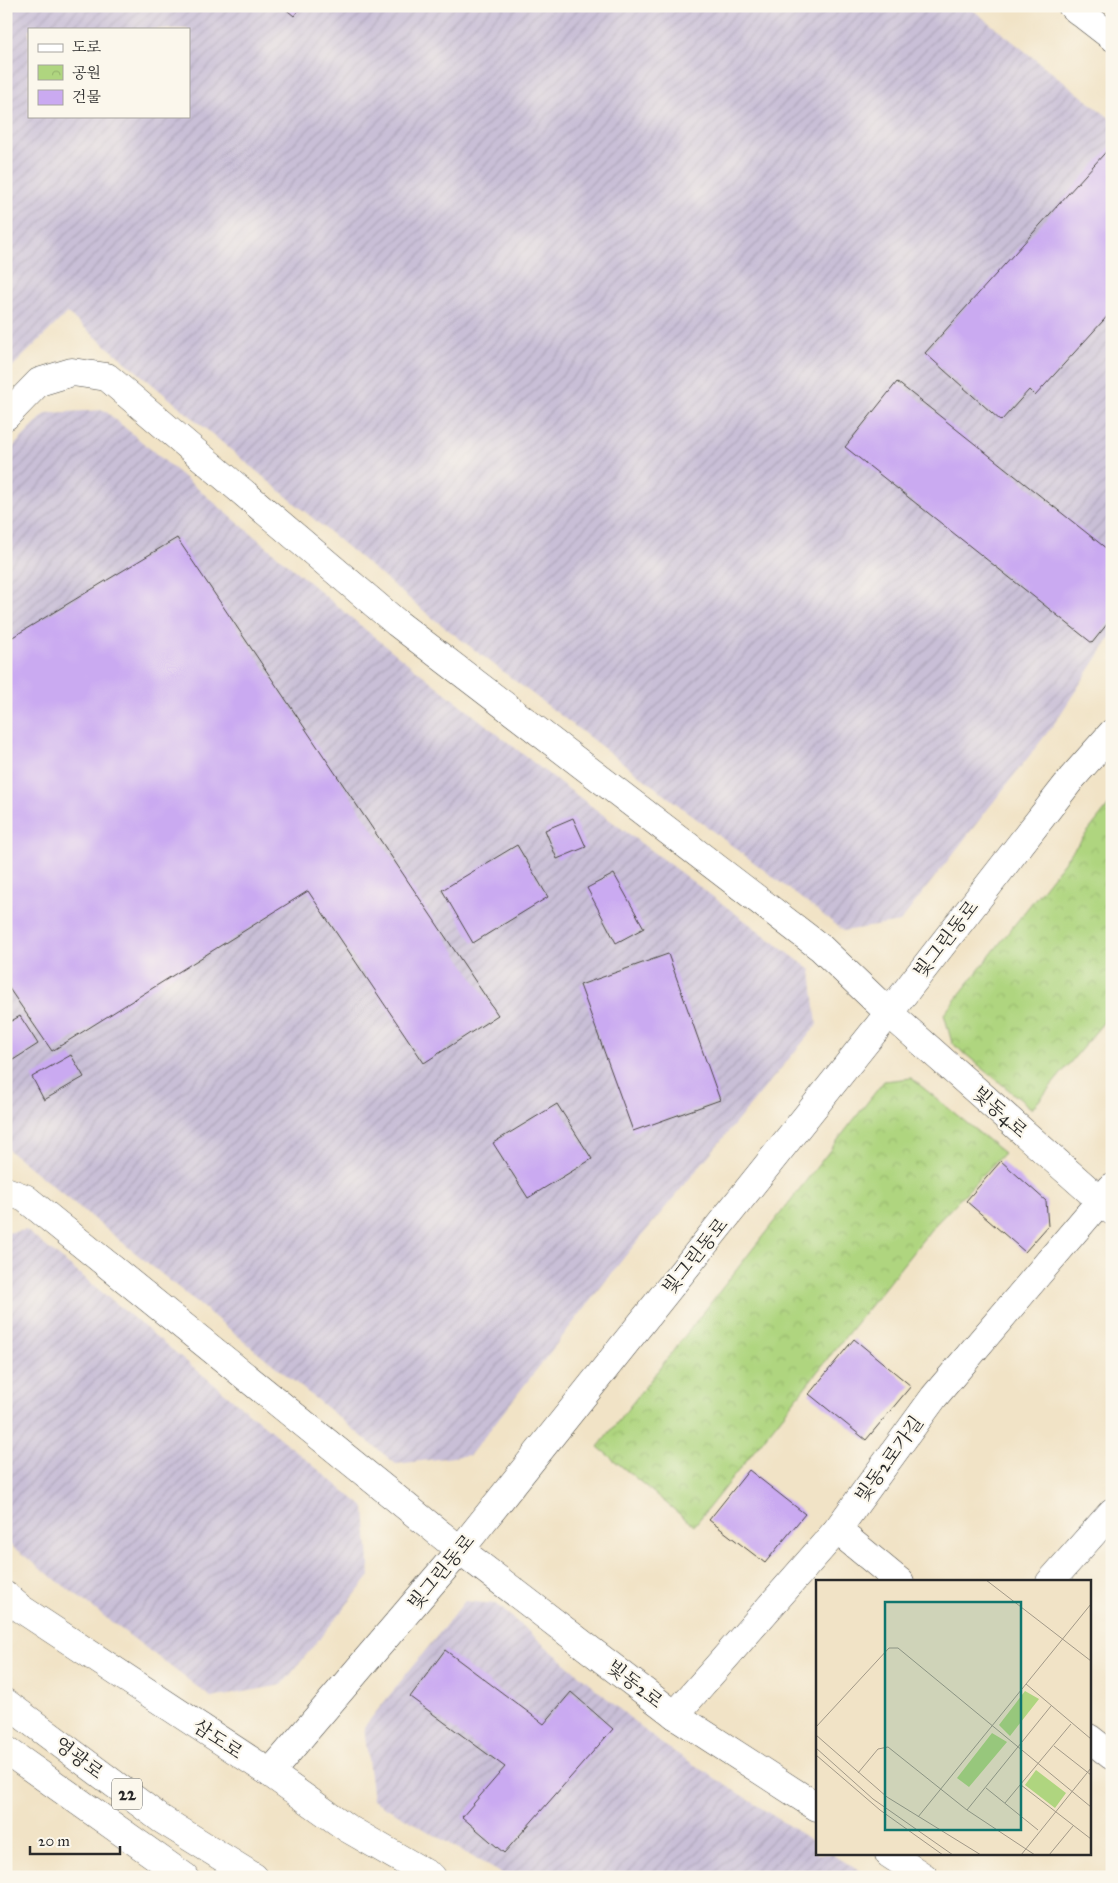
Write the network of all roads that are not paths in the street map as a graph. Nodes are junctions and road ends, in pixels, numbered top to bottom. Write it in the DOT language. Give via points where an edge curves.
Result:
graph roads {
  1 [pos="1072,6"];
  2 [pos="1112,37"];
  3 [pos="6,416"];
  4 [pos="1112,733"];
  5 [pos="889,1013"];
  6 [pos="6,1191"];
  7 [pos="1108,1200"];
  8 [pos="1112,1512"];
  9 [pos="837,1530"];
  10 [pos="460,1550"];
  11 [pos="898,1580"];
  12 [pos="1052,1580"];
  13 [pos="6,1596"];
  14 [pos="6,1703"];
  15 [pos="675,1715"];
  16 [pos="1090,1739"];
  17 [pos="6,1750"];
  18 [pos="1112,1756"];
  19 [pos="270,1773"];
  20 [pos="816,1806"];
  21 [pos="892,1856"];
  22 [pos="184,1877"];
  23 [pos="254,1877"];
  24 [pos="432,1877"];
  25 [pos="924,1877"];
  1 -- 2 [label="street"];
  3 -- 5 [label="street, 빛동4로" via="38,382 72,372 108,377 397,623 821,948"];
  4 -- 5 [label="street, 빛그린동로" via="1072,778"];
  5 -- 7 [label="street, 빛동4로"];
  5 -- 10 [label="street, 빛그린동로"];
  6 -- 10 [label="street, 빛동2로" via="24,1198"];
  7 -- 9 [label="street, 빛동2로가길" via="934,1397"];
  8 -- 12 [label="street"];
  9 -- 11 [label="street"];
  9 -- 15 [label="street, 빛동2로가길"];
  10 -- 15 [label="street, 빛동2로"];
  10 -- 19 [label="street, 빛그린동로"];
  13 -- 19 [label="street, 삼도로"];
  14 -- 23 [label="street, 영광로 / 22" via="161,1819"];
  15 -- 20 [label="street, 빛동2로"];
  16 -- 18 [label="street"];
  17 -- 22 [label="street, 영광로 / 22"];
  19 -- 24 [label="street, 삼도로" via="347,1828"];
  21 -- 25 [label="street"];
}
